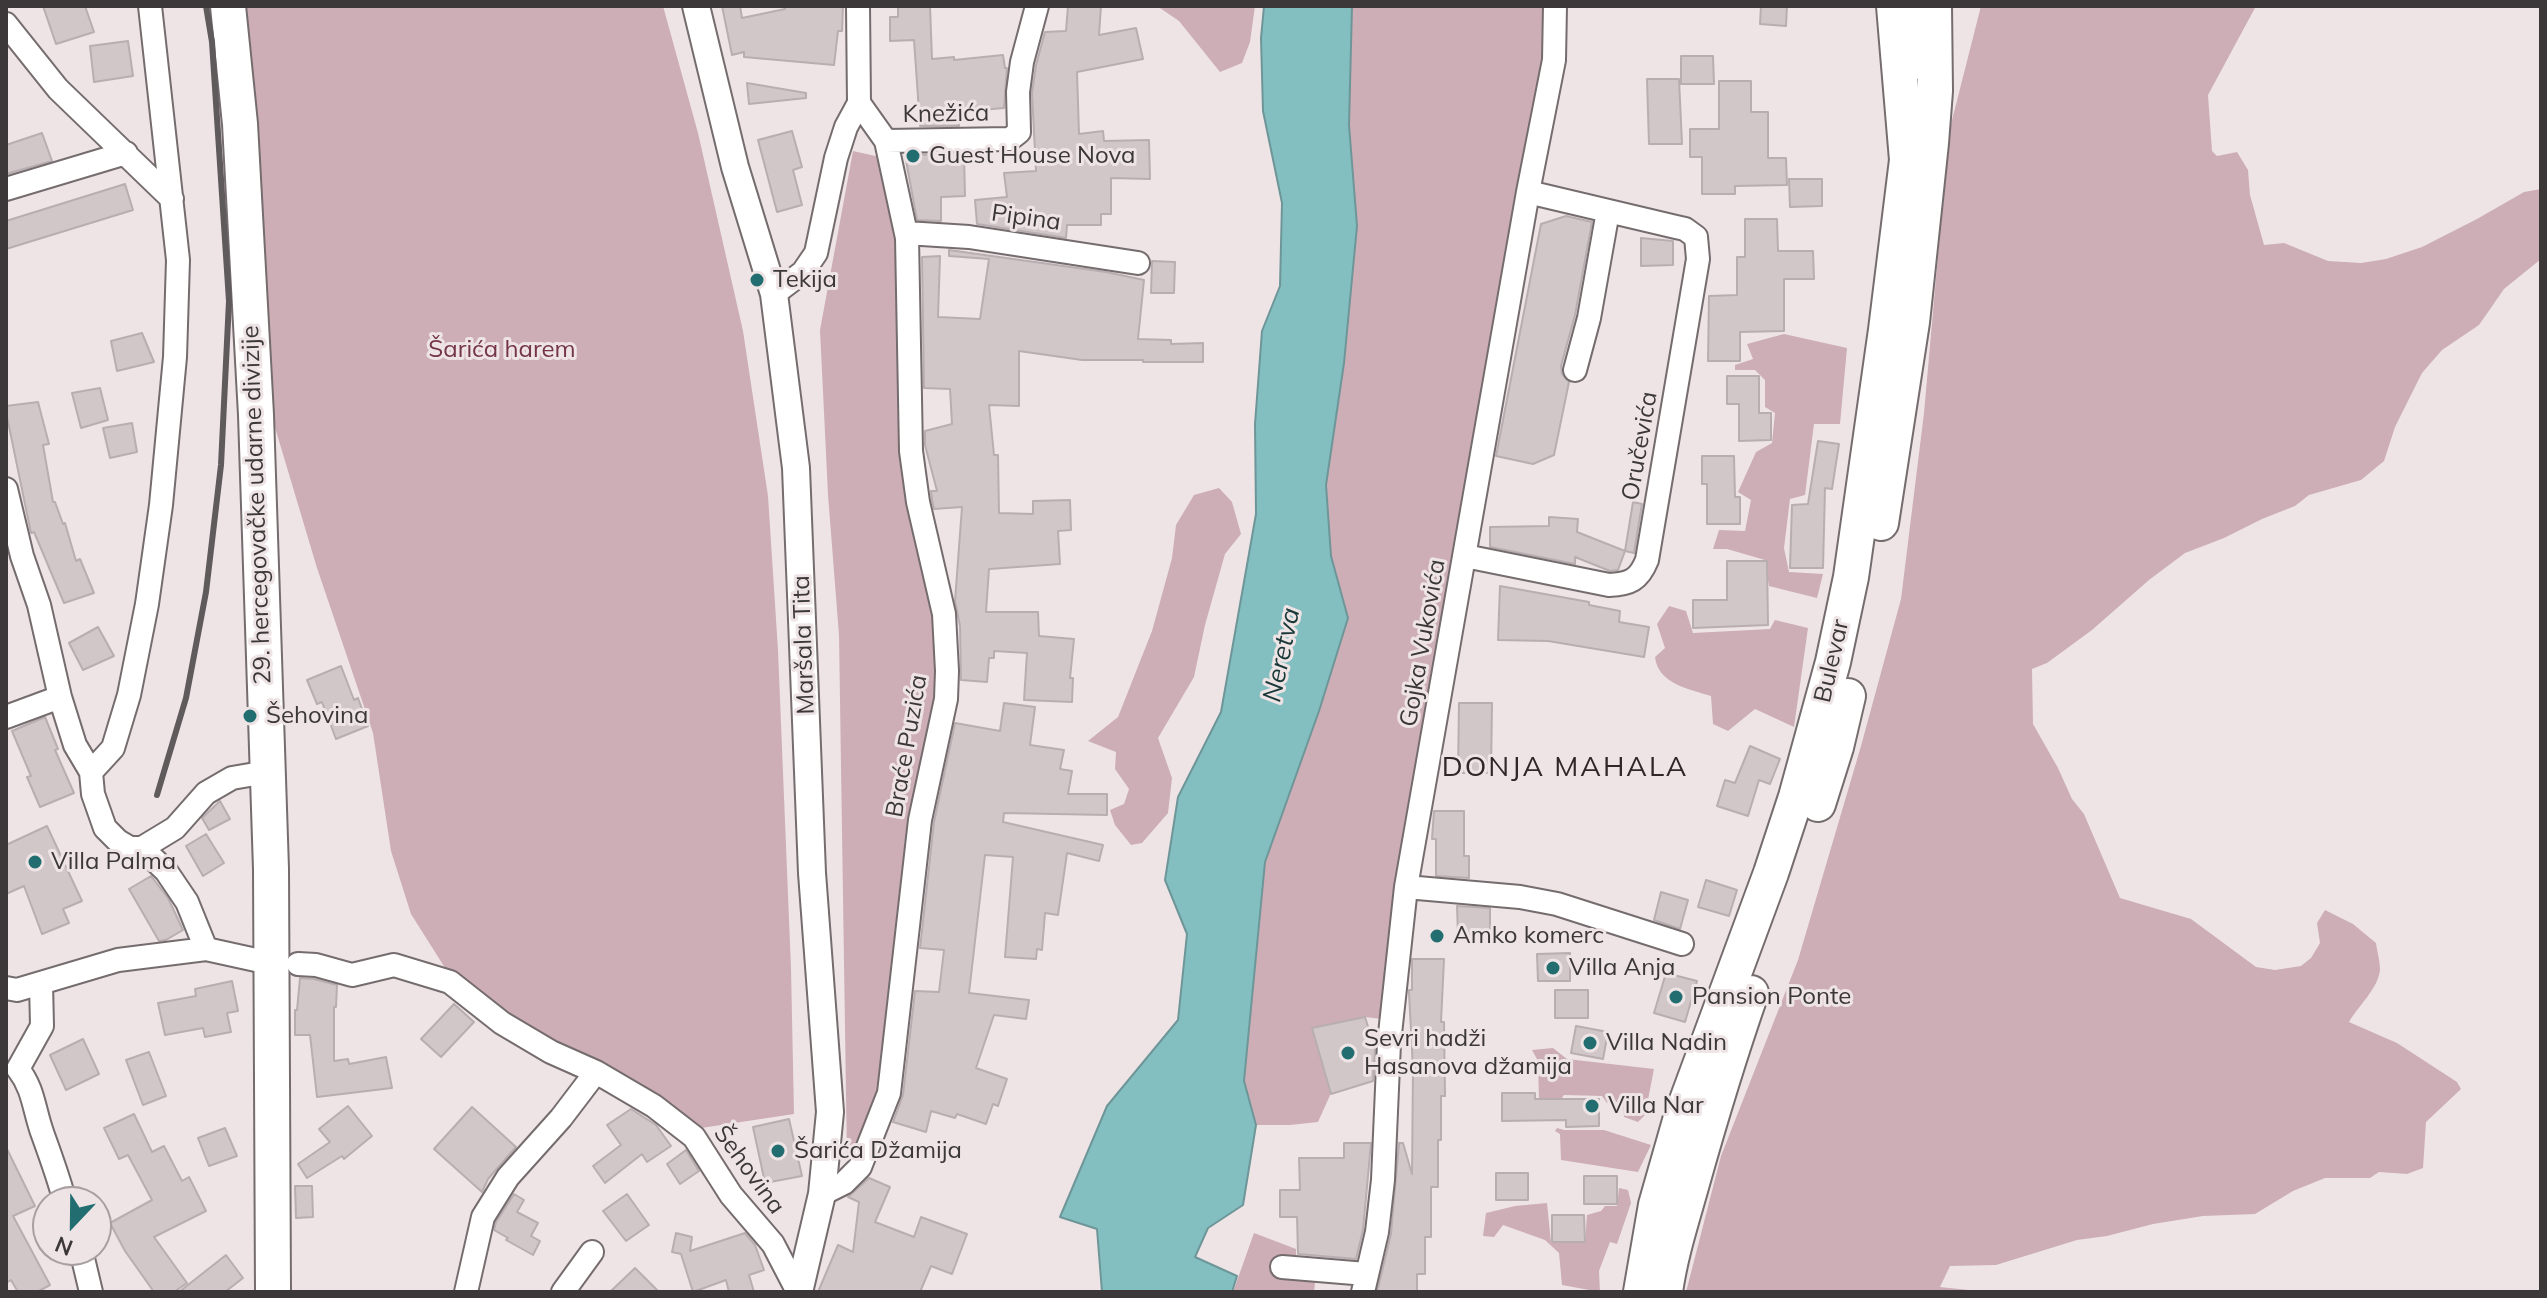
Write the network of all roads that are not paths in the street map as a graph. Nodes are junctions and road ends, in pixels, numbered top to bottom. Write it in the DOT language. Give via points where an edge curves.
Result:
graph roads {
  1 [pos="150,6"];
  2 [pos="228,6"];
  3 [pos="696,6"];
  4 [pos="858,6"];
  5 [pos="1037,6"];
  6 [pos="1555,6"];
  7 [pos="1894,6"];
  8 [pos="1912,6"];
  9 [pos="1934,6"];
  10 [pos="6,24"];
  11 [pos="859,103"];
  12 [pos="886,141"];
  13 [pos="126,153"];
  14 [pos="1907,160"];
  15 [pos="6,189"];
  16 [pos="1528,192"];
  17 [pos="172,199"];
  18 [pos="1608,211"];
  19 [pos="906,233"];
  20 [pos="1138,263"];
  21 [pos="774,294"];
  22 [pos="1575,370"];
  23 [pos="6,489"];
  24 [pos="1465,556"];
  25 [pos="60,697"];
  26 [pos="6,717"];
  27 [pos="91,772"];
  28 [pos="267,772"];
  29 [pos="142,848"];
  30 [pos="1406,887"];
  31 [pos="1682,944"];
  32 [pos="206,949"];
  33 [pos="256,960"];
  34 [pos="298,964"];
  35 [pos="41,983"];
  36 [pos="6,988"];
  37 [pos="12,1072"];
  38 [pos="596,1072"];
  39 [pos="60,1186"];
  40 [pos="822,1194"];
  41 [pos="592,1252"];
  42 [pos="85,1266"];
  43 [pos="1282,1267"];
  44 [pos="1365,1283"];
  45 [pos="91,1292"];
  46 [pos="273,1292"];
  47 [pos="466,1292"];
  48 [pos="563,1292"];
  49 [pos="799,1292"];
  50 [pos="1641,1292"];
  51 [pos="1665,1292"];
  1 -- 17 [label="street"];
  2 -- 28 [label="main road, 29. hercegovačke udarne divizije" via="256,415"];
  3 -- 21 [label="street, Maršala Tita" via="735,167"];
  4 -- 11 [label="street"];
  5 -- 12 [label="street, Knežića" via="1022,62 1019,132 1010,139"];
  6 -- 16 [label="street, Gojka Vukovića" via="1554,60"];
  7 -- 14 [label="main road"];
  8 -- 14 [label="main road, Bulevar" via="1914,69"];
  9 -- 51 [label="main road" via="1935,91 1912,322 1855,665 1813,820 1725,1066"];
  10 -- 13 [label="street" via="58,89"];
  11 -- 12 [label="street, Knežića"];
  11 -- 21 [label="street" via="836,158 816,253 803,272"];
  12 -- 19 [label="street, Braće Puzića"];
  13 -- 15 [label="street"];
  13 -- 17 [label="street"];
  14 -- 50 [label="main road, Bulevar" via="1855,546 1833,662 1771,873 1682,1114 1656,1205"];
  16 -- 18 [label="street, Oručevića"];
  16 -- 24 [label="street, Gojka Vukovića"];
  17 -- 27 [label="street" via="178,260 175,357 147,604 124,718 113,748"];
  18 -- 22 [label="street"];
  18 -- 24 [label="street, Oručevića" via="1685,229 1698,246 1647,560 1628,584 1609,585"];
  19 -- 20 [label="street, Pipina" via="969,237"];
  19 -- 40 [label="street, Braće Puzića" via="911,451 944,614 946,699 920,820 889,1093 860,1167"];
  21 -- 40 [label="street, Maršala Tita" via="796,468 812,873 830,1101"];
  23 -- 25 [label="street"];
  24 -- 30 [label="street, Gojka Vukovića"];
  25 -- 26 [label="street"];
  25 -- 27 [label="street" via="75,745"];
  27 -- 29 [label="street" via="105,828 130,848"];
  28 -- 29 [label="street" via="232,778 206,793 175,828"];
  28 -- 46 [label="main road, 29. hercegovačke udarne divizije"];
  29 -- 32 [label="street" via="187,902"];
  30 -- 31 [label="street" via="1557,904"];
  30 -- 44 [label="street, Gojka Vukovića" via="1389,1043 1383,1180"];
  32 -- 33 [label="street"];
  32 -- 35 [label="street" via="118,960"];
  34 -- 38 [label="street, Šehovina" via="352,975 394,965 450,982 502,1023"];
  35 -- 36 [label="street"];
  35 -- 37 [label="street" via="42,1026"];
  37 -- 39 [label="street" via="27,1081"];
  38 -- 47 [label="street" via="508,1177 483,1217"];
  38 -- 49 [label="street, Šehovina" via="694,1137 731,1195 773,1244"];
  40 -- 49 [label="street, Maršala Tita"];
  41 -- 48 [label="street"];
  42 -- 45 [label="street"];
  43 -- 44 [label="street"];
}
